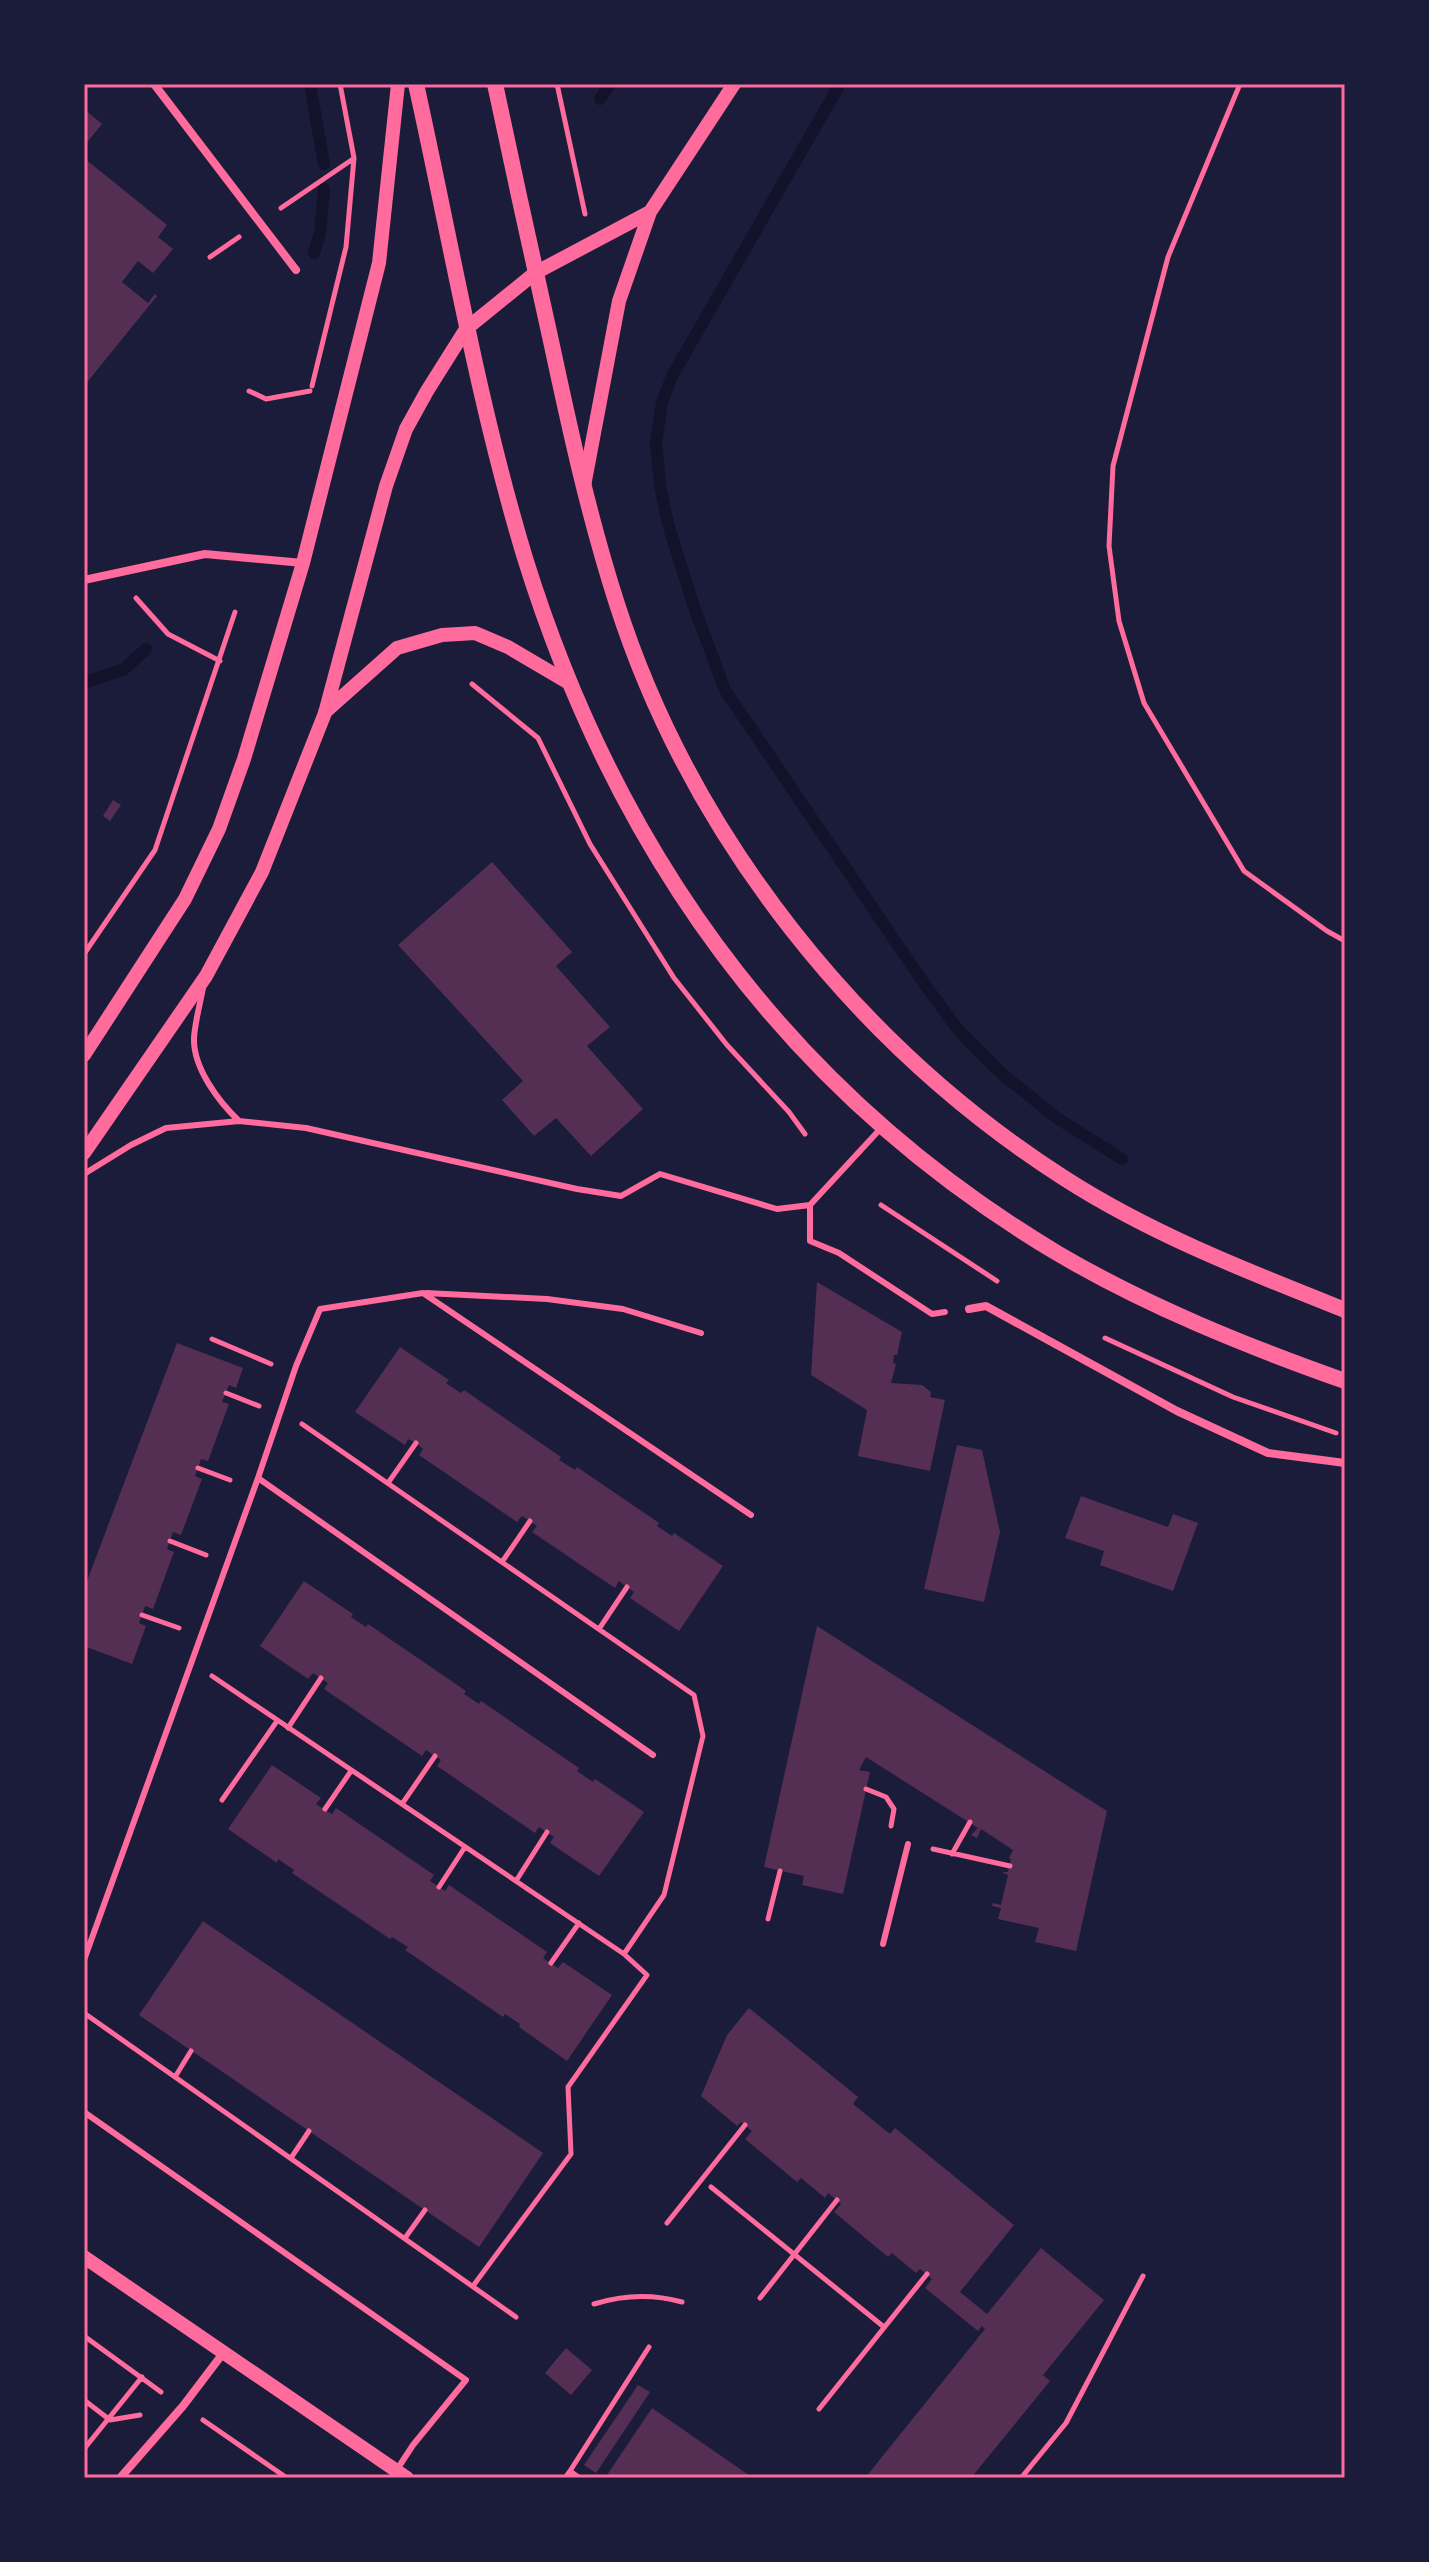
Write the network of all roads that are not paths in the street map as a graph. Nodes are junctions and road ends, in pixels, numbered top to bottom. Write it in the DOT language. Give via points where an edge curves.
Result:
graph roads {
  1 [pos="154,84"];
  2 [pos="398,84"];
  3 [pos="416,84"];
  4 [pos="495,84"];
  5 [pos="734,84"];
  6 [pos="650,212"];
  7 [pos="296,270"];
  8 [pos="535,273"];
  9 [pos="466,329"];
  10 [pos="584,490"];
  11 [pos="303,563"];
  12 [pos="84,580"];
  13 [pos="569,683"];
  14 [pos="325,713"];
  15 [pos="206,976"];
  16 [pos="84,1055"];
  17 [pos="239,1121"];
  18 [pos="883,1126"];
  19 [pos="84,1153"];
  20 [pos="84,1174"];
  21 [pos="810,1205"];
  22 [pos="423,1293"];
  23 [pos="969,1309"];
  24 [pos="1345,1310"];
  25 [pos="945,1312"];
  26 [pos="701,1333"];
  27 [pos="1345,1381"];
  28 [pos="1345,1463"];
  29 [pos="258,1478"];
  30 [pos="751,1515"];
  31 [pos="653,1755"];
  32 [pos="908,1844"];
  33 [pos="883,1944"];
  34 [pos="84,1960"];
  35 [pos="84,2112"];
  36 [pos="84,2257"];
  37 [pos="224,2352"];
  38 [pos="402,2474"];
  39 [pos="120,2478"];
  1 -- 7 [label="street"];
  2 -- 11 [label="street" via="379,263"];
  3 -- 9 [label="main road"];
  4 -- 8 [label="main road"];
  5 -- 6 [label="street"];
  6 -- 8 [label="street"];
  6 -- 10 [label="street" via="619,301"];
  8 -- 9 [label="street"];
  8 -- 10 [label="main road"];
  9 -- 13 [label="main road" via="524,555"];
  9 -- 14 [label="street" via="406,429"];
  10 -- 24 [label="main road" via="618,607 680,754 762,887 871,1021 937,1083 1064,1179 1167,1235"];
  11 -- 12 [label="street" via="205,554"];
  11 -- 16 [label="street" via="214,841 171,922"];
  13 -- 14 [label="street" via="475,633 442,635 397,648"];
  13 -- 18 [label="main road" via="624,802 698,920 779,1022"];
  14 -- 15 [label="street" via="262,872"];
  15 -- 17 [label="lane" via="194,1041 204,1075 221,1104"];
  15 -- 19 [label="street"];
  17 -- 20 [label="lane" via="166,1128"];
  17 -- 21 [label="lane" via="306,1128 621,1196 660,1174 777,1209"];
  18 -- 21 [label="lane"];
  18 -- 27 [label="main road" via="952,1183 1104,1279 1214,1331"];
  21 -- 25 [label="lane" via="810,1241 839,1253 932,1314"];
  22 -- 26 [label="lane" via="623,1309"];
  22 -- 29 [label="lane" via="320,1309"];
  22 -- 30 [label="lane"];
  23 -- 28 [label="street" via="986,1306 1177,1411 1268,1453"];
  29 -- 31 [label="lane"];
  29 -- 34 [label="lane"];
  32 -- 33 [label="lane"];
  35 -- 38 [label="lane" via="466,2380 413,2445"];
  36 -- 37 [label="street"];
  37 -- 38 [label="street"];
  37 -- 39 [label="street"];
}
